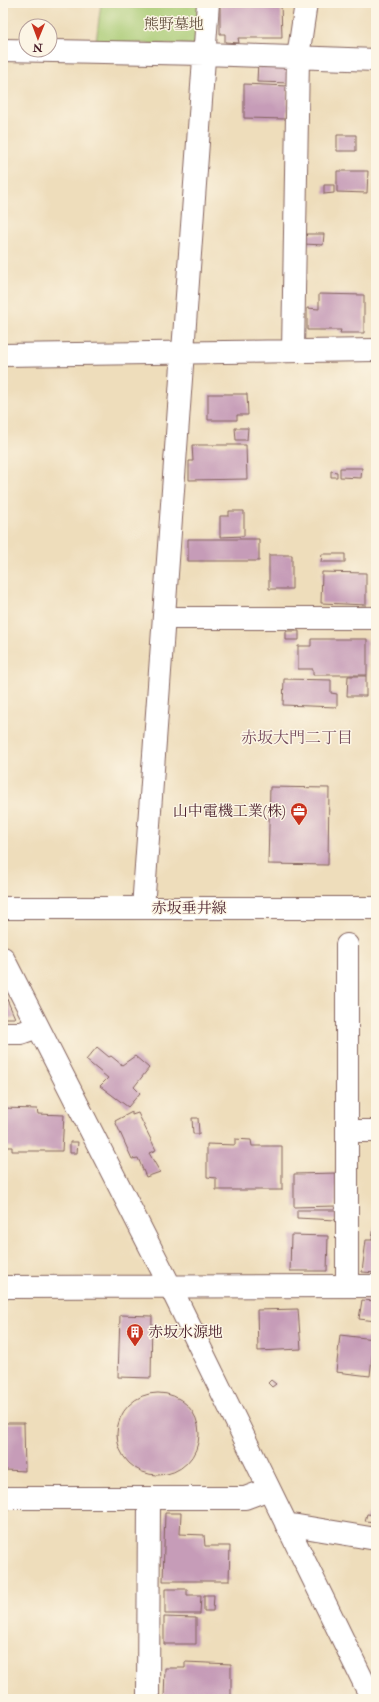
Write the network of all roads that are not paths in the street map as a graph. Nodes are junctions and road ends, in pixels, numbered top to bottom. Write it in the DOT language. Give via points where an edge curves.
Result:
graph roads {
  1 [pos="208,3"];
  2 [pos="306,3"];
  3 [pos="3,50"];
  4 [pos="204,54"];
  5 [pos="298,58"];
  6 [pos="376,60"];
  7 [pos="376,350"];
  8 [pos="293,351"];
  9 [pos="182,353"];
  10 [pos="3,355"];
  11 [pos="164,618"];
  12 [pos="376,618"];
  13 [pos="3,908"];
  14 [pos="143,908"];
  15 [pos="376,908"];
  16 [pos="347,945"];
  17 [pos="3,958"];
  18 [pos="38,1027"];
  19 [pos="3,1033"];
  20 [pos="347,1131"];
  21 [pos="376,1131"];
  22 [pos="170,1286"];
  23 [pos="347,1286"];
  24 [pos="376,1286"];
  25 [pos="3,1288"];
  26 [pos="269,1489"];
  27 [pos="3,1498"];
  28 [pos="149,1498"];
  29 [pos="286,1524"];
  30 [pos="376,1539"];
  31 [pos="148,1699"];
  32 [pos="372,1699"];
  1 -- 4 [label="street"];
  2 -- 5 [label="street"];
  3 -- 4 [label="street"];
  4 -- 5 [label="street"];
  4 -- 9 [label="street"];
  5 -- 6 [label="street"];
  5 -- 8 [label="street"];
  7 -- 8 [label="street"];
  8 -- 9 [label="street"];
  9 -- 10 [label="street"];
  9 -- 11 [label="street"];
  11 -- 12 [label="street"];
  11 -- 14 [label="street"];
  13 -- 14 [label="street, 赤坂垂井線"];
  14 -- 15 [label="street, 赤坂垂井線"];
  16 -- 20 [label="street"];
  17 -- 18 [label="street"];
  18 -- 19 [label="street" via="21,1033"];
  18 -- 22 [label="street"];
  20 -- 21 [label="street"];
  20 -- 23 [label="street"];
  22 -- 23 [label="street"];
  22 -- 25 [label="street"];
  22 -- 26 [label="street"];
  23 -- 24 [label="street"];
  26 -- 28 [label="street" via="245,1498"];
  26 -- 29 [label="street"];
  27 -- 28 [label="street"];
  28 -- 31 [label="street"];
  29 -- 30 [label="street"];
  29 -- 32 [label="street"];
}
